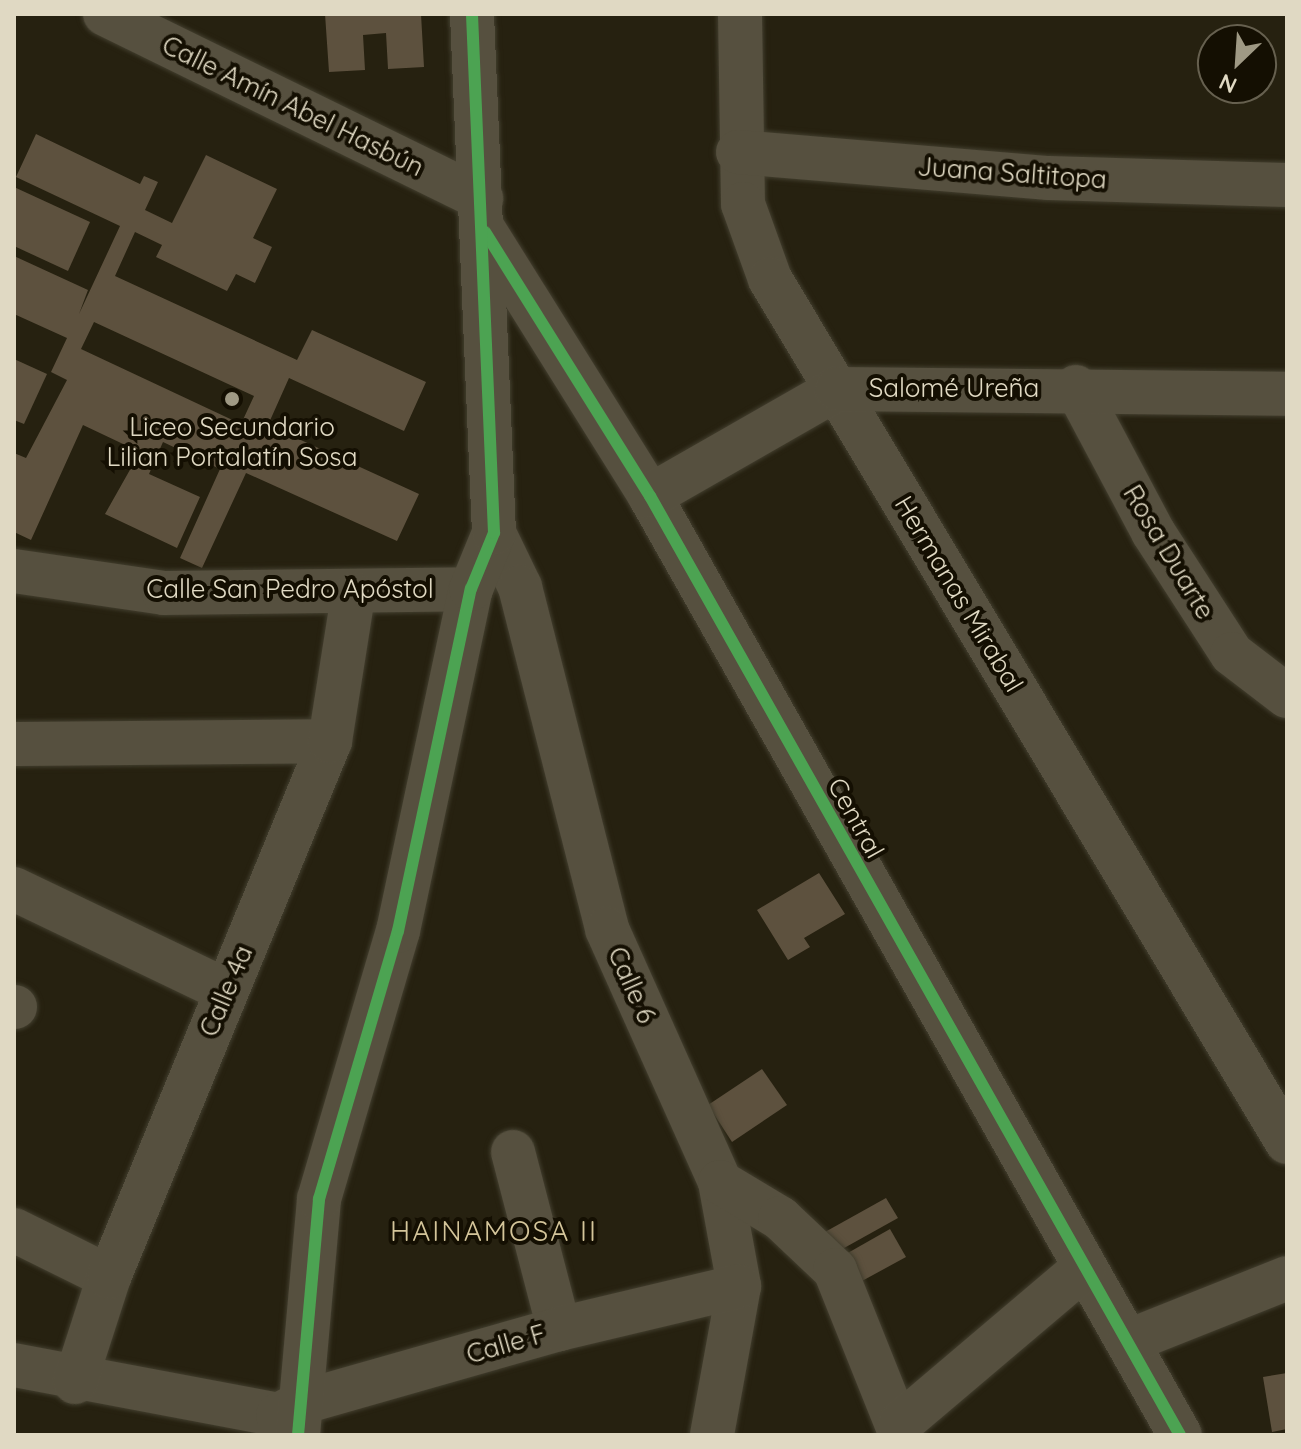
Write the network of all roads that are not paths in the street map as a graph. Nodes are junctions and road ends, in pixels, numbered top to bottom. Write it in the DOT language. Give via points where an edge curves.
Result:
graph roads {
  1 [pos="105,14"];
  2 [pos="472,14"];
  3 [pos="740,14"];
  4 [pos="738,152"];
  5 [pos="1287,185"];
  6 [pos="482,213"];
  7 [pos="1076,387"];
  8 [pos="837,389"];
  9 [pos="1287,394"];
  10 [pos="650,496"];
  11 [pos="494,533"];
  12 [pos="14,571"];
  13 [pos="471,589"];
  14 [pos="353,595"];
  15 [pos="1287,696"];
  16 [pos="330,741"];
  17 [pos="14,744"];
  18 [pos="14,889"];
  19 [pos="225,990"];
  20 [pos="1287,1142"];
  21 [pos="513,1152"];
  22 [pos="720,1182"];
  23 [pos="14,1230"];
  24 [pos="1084,1268"];
  25 [pos="109,1277"];
  26 [pos="1287,1278"];
  27 [pos="739,1286"];
  28 [pos="559,1329"];
  29 [pos="1129,1341"];
  30 [pos="14,1365"];
  31 [pos="75,1382"];
  32 [pos="293,1417"];
  33 [pos="203,1419"];
  34 [pos="900,1430"];
  35 [pos="712,1435"];
  36 [pos="1180,1435"];
  1 -- 6 [label="street, Calle Amín Abel Hasbún"];
  2 -- 6 [label="street"];
  3 -- 4 [label="street, Hermanas Mirabal"];
  4 -- 5 [label="street, Juana Saltitopa" via="1049,178"];
  4 -- 8 [label="street, Hermanas Mirabal" via="743,204 770,279"];
  6 -- 10 [label="street, Central"];
  6 -- 11 [label="street"];
  7 -- 8 [label="street, Salomé Ureña"];
  7 -- 9 [label="street, Salomé Ureña"];
  7 -- 15 [label="street, Rosa Duarte" via="1153,532 1232,654"];
  8 -- 10 [label="street, Salomé Ureña"];
  8 -- 20 [label="street, Hermanas Mirabal"];
  10 -- 24 [label="street, Central"];
  11 -- 13 [label="street"];
  11 -- 22 [label="street, Calle 6" via="520,587 607,929"];
  12 -- 14 [label="street, Calle San Pedro Apóstol" via="164,593"];
  13 -- 14 [label="street, Calle San Pedro Apóstol"];
  13 -- 32 [label="street" via="398,931 319,1199"];
  14 -- 16 [label="street, Calle 4a"];
  16 -- 17 [label="street"];
  16 -- 19 [label="street, Calle 4a"];
  18 -- 19 [label="street"];
  19 -- 25 [label="street, Calle 4a"];
  21 -- 28 [label="street"];
  22 -- 27 [label="street, Calle 6"];
  22 -- 34 [label="street" via="780,1218 835,1270"];
  23 -- 25 [label="street"];
  24 -- 29 [label="street, Central"];
  24 -- 34 [label="street"];
  25 -- 31 [label="street, Calle 4a"];
  26 -- 29 [label="street"];
  27 -- 28 [label="street, Calle F"];
  27 -- 35 [label="street, Calle 6"];
  28 -- 32 [label="street, Calle F"];
  29 -- 36 [label="street, Central"];
  30 -- 31 [label="street"];
  31 -- 33 [label="street"];
  32 -- 33 [label="street"];
}
